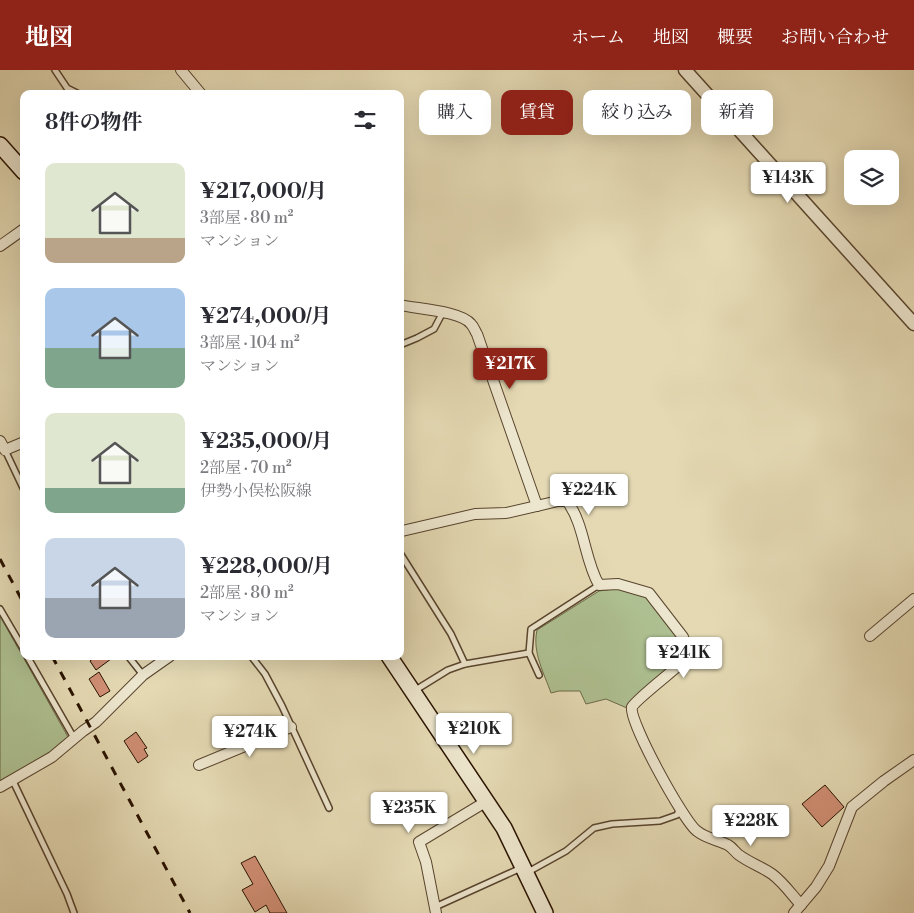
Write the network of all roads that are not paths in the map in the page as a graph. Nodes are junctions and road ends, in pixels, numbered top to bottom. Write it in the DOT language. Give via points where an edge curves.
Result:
graph roads {
  1 [pos="56,70"];
  2 [pos="181,70"];
  3 [pos="685,70"];
  4 [pos="71,90"];
  5 [pos="196,90"];
  6 [pos="0,145"];
  7 [pos="20,168"];
  8 [pos="20,232"];
  9 [pos="0,246"];
  10 [pos="404,306"];
  11 [pos="443,312"];
  12 [pos="914,324"];
  13 [pos="404,343"];
  14 [pos="20,443"];
  15 [pos="3,445"];
  16 [pos="20,481"];
  17 [pos="537,506"];
  18 [pos="404,530"];
  19 [pos="404,559"];
  20 [pos="599,585"];
  21 [pos="914,599"];
  22 [pos="0,609"];
  23 [pos="870,636"];
  24 [pos="20,643"];
  25 [pos="529,653"];
  26 [pos="29,660"];
  27 [pos="131,660"];
  28 [pos="164,660"];
  29 [pos="254,660"];
  30 [pos="392,660"];
  31 [pos="465,664"];
  32 [pos="143,675"];
  33 [pos="539,675"];
  34 [pos="414,691"];
  35 [pos="291,727"];
  36 [pos="74,738"];
  37 [pos="914,760"];
  38 [pos="199,765"];
  39 [pos="13,780"];
  40 [pos="0,787"];
  41 [pos="487,801"];
  42 [pos="329,808"];
  43 [pos="680,808"];
  44 [pos="525,870"];
  45 [pos="798,909"];
  46 [pos="436,910"];
  47 [pos="543,912"];
  48 [pos="74,913"];
  1 -- 4 [label="lane"];
  2 -- 5 [label="street"];
  3 -- 12 [label="street"];
  6 -- 7 [label="main road"];
  8 -- 9 [label="street"];
  10 -- 11 [label="street"];
  11 -- 13 [label="lane" via="434,330"];
  11 -- 17 [label="street" via="465,319 477,334"];
  14 -- 15 [label="street"];
  15 -- 16 [label="lane"];
  17 -- 18 [label="street" via="506,513 475,514"];
  17 -- 20 [label="street" via="567,501 574,511"];
  19 -- 31 [label="lane" via="451,634"];
  20 -- 25 [label="lane" via="531,629"];
  20 -- 43 [label="street" via="618,584 649,593 686,645 686,659 632,708 633,719 647,750"];
  21 -- 23 [label="street"];
  22 -- 24 [label="lane"];
  25 -- 31 [label="lane"];
  25 -- 33 [label="lane"];
  26 -- 36 [label="lane"];
  27 -- 32 [label="lane"];
  28 -- 32 [label="street"];
  29 -- 35 [label="lane" via="265,674"];
  30 -- 34 [label="main road"];
  31 -- 34 [label="lane" via="448,670"];
  32 -- 36 [label="street" via="96,722"];
  34 -- 41 [label="main road"];
  35 -- 38 [label="street"];
  35 -- 42 [label="lane"];
  36 -- 39 [label="street" via="52,758"];
  37 -- 45 [label="street" via="852,807 829,866"];
  39 -- 40 [label="street"];
  39 -- 48 [label="lane"];
  41 -- 44 [label="main road"];
  41 -- 46 [label="street" via="419,842"];
  43 -- 44 [label="lane" via="676,815 660,821 594,828 566,850"];
  43 -- 45 [label="street" via="697,831 730,846 738,855 773,875"];
  44 -- 46 [label="lane"];
  44 -- 47 [label="main road"];
}
